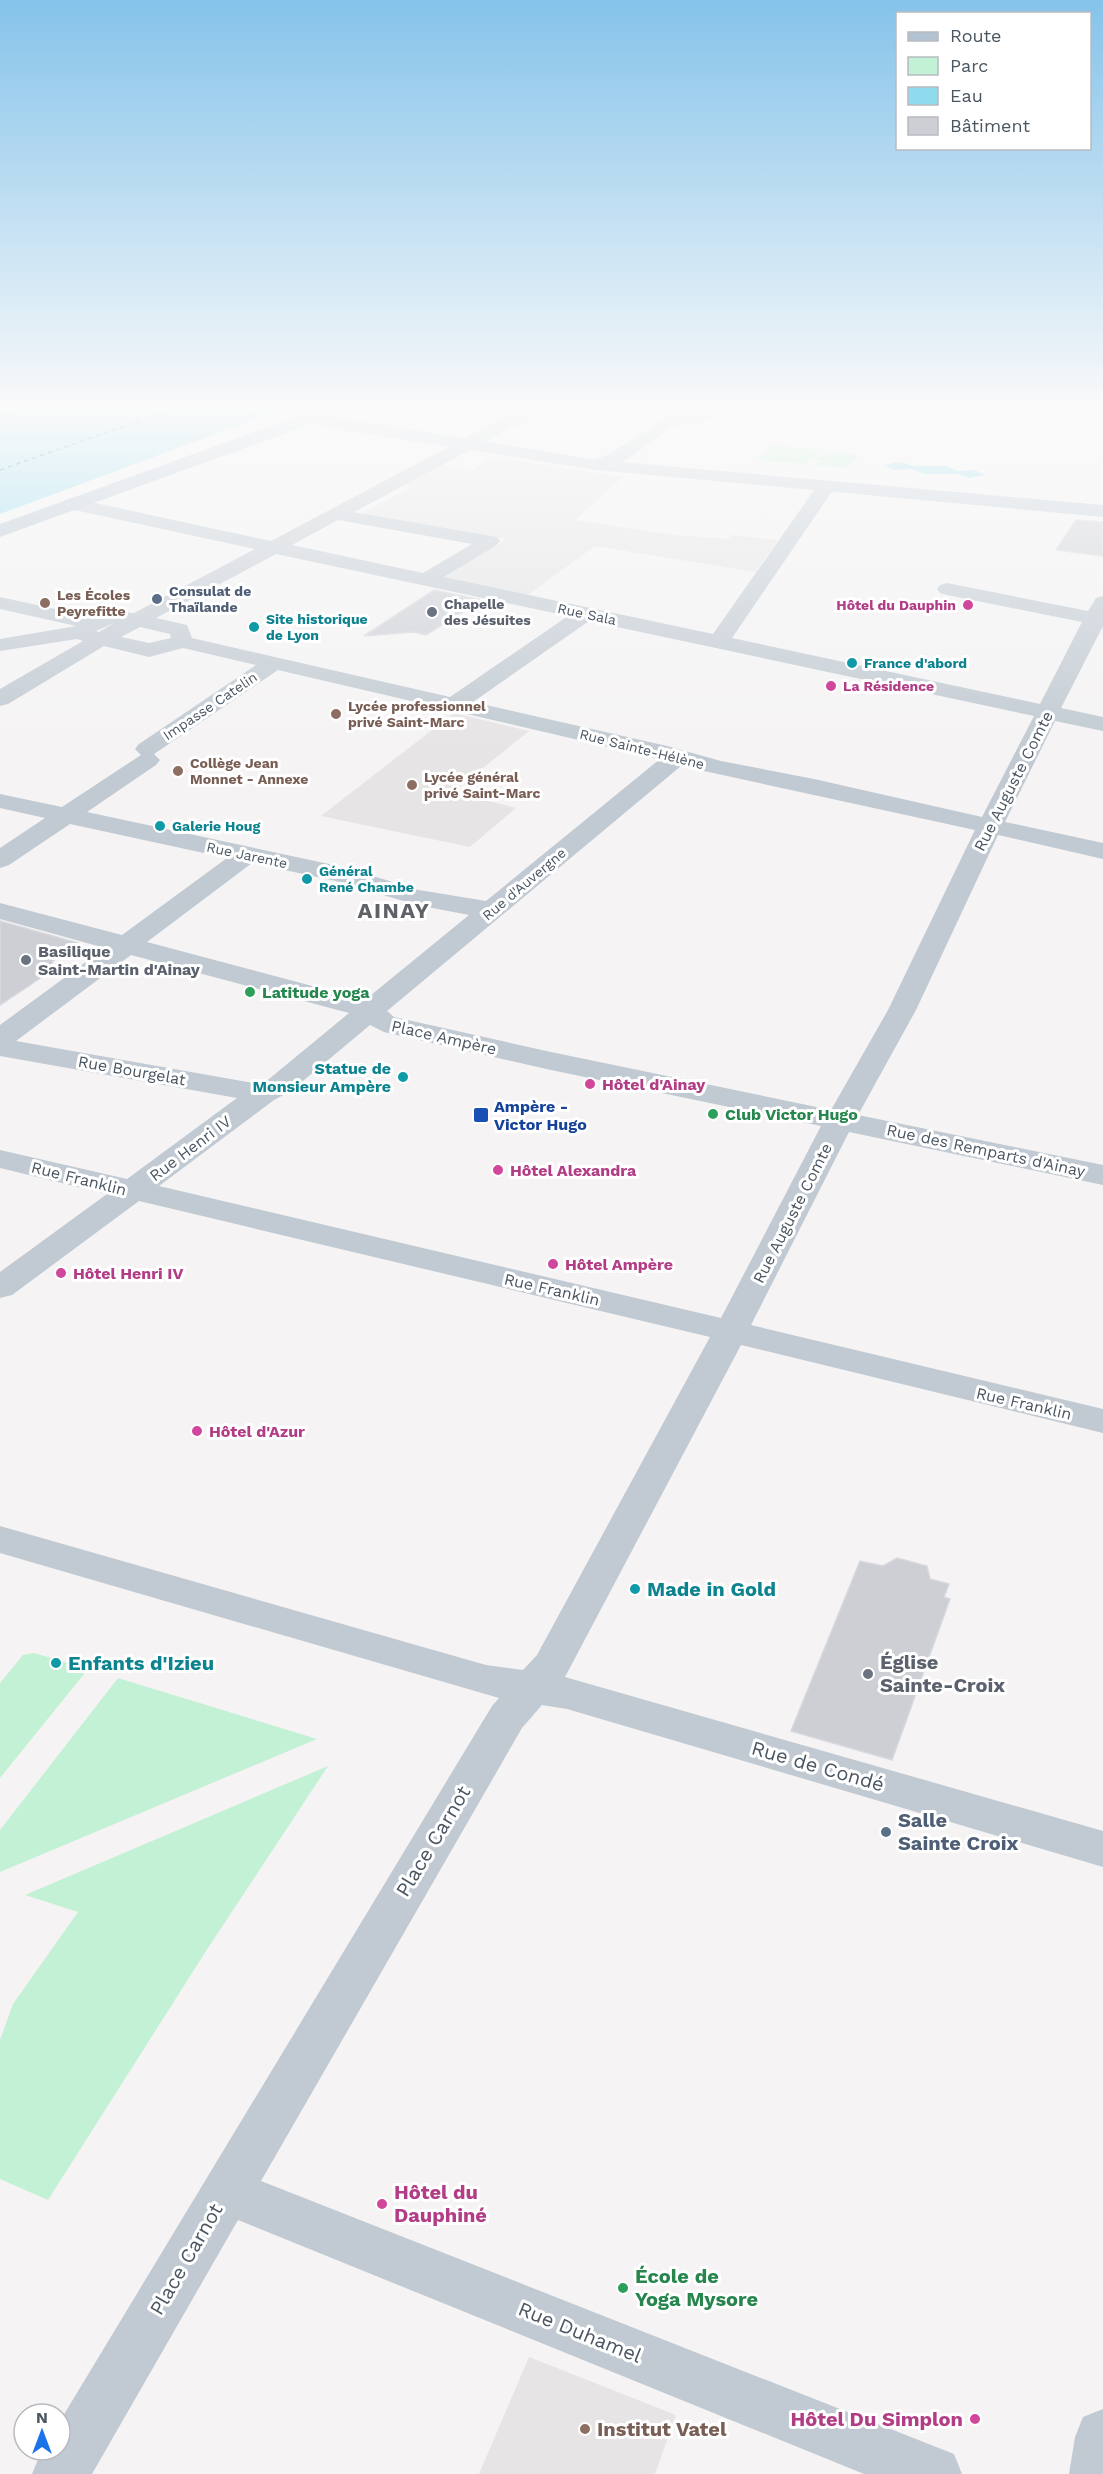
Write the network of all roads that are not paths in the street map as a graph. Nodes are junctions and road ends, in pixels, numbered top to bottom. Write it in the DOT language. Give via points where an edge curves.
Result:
graph roads {
  1 [pos="20,523"];
  2 [pos="164,523"];
  3 [pos="318,523"];
  4 [pos="389,523"];
  5 [pos="801,523"];
  6 [pos="0,531"];
  7 [pos="275,547"];
  8 [pos="427,579"];
  9 [pos="946,589"];
  10 [pos="0,603"];
  11 [pos="585,614"];
  12 [pos="1100,614"];
  13 [pos="139,621"];
  14 [pos="93,632"];
  15 [pos="183,642"];
  16 [pos="719,642"];
  17 [pos="0,645"];
  18 [pos="273,664"];
  19 [pos="0,699"];
  20 [pos="453,705"];
  21 [pos="1047,712"];
  22 [pos="1103,724"];
  23 [pos="678,757"];
  24 [pos="0,801"];
  25 [pos="66,815"];
  26 [pos="990,826"];
  27 [pos="1103,851"];
  28 [pos="247,855"];
  29 [pos="0,860"];
  30 [pos="493,910"];
  31 [pos="0,911"];
  32 [pos="126,944"];
  33 [pos="369,1010"];
  34 [pos="0,1040"];
  35 [pos="0,1047"];
  36 [pos="550,1061"];
  37 [pos="263,1094"];
  38 [pos="842,1121"];
  39 [pos="0,1159"];
  40 [pos="1103,1175"];
  41 [pos="132,1191"];
  42 [pos="0,1288"];
  43 [pos="730,1332"];
  44 [pos="1103,1422"];
  45 [pos="0,1539"];
  46 [pos="532,1688"];
  47 [pos="1103,1849"];
  48 [pos="226,2191"];
  49 [pos="1103,2437"];
  50 [pos="60,2474"];
  51 [pos="934,2474"];
  52 [pos="1096,2474"];
  1 -- 6 [label="main road"];
  2 -- 7 [label="street, Rue Sala"];
  3 -- 7 [label="street"];
  4 -- 8 [label="street" via="490,541"];
  5 -- 16 [label="street"];
  7 -- 8 [label="street, Rue Sala"];
  7 -- 13 [label="street"];
  8 -- 11 [label="street, Rue Sala"];
  9 -- 12 [label="street"];
  10 -- 14 [label="street"];
  11 -- 16 [label="street, Rue Sala"];
  11 -- 20 [label="street"];
  12 -- 21 [label="street, Rue Auguste Comte"];
  13 -- 14 [label="street" via="111,617"];
  13 -- 15 [label="street" via="179,630"];
  14 -- 15 [label="street" via="149,650"];
  14 -- 17 [label="street"];
  14 -- 19 [label="street"];
  15 -- 18 [label="street, Rue Sainte-Hélène"];
  16 -- 21 [label="street, Rue Sala"];
  18 -- 20 [label="street, Rue Sainte-Hélène"];
  18 -- 25 [label="street, Impasse Catelin"];
  20 -- 23 [label="street, Rue Sainte-Hélène"];
  21 -- 22 [label="street, Rue Sala"];
  21 -- 26 [label="street, Rue Auguste Comte"];
  23 -- 26 [label="street, Rue Sainte-Hélène"];
  23 -- 30 [label="street, Rue d'Auvergne"];
  24 -- 25 [label="street, Rue Jarente"];
  25 -- 28 [label="street, Rue Jarente"];
  25 -- 29 [label="street, Impasse Catelin"];
  26 -- 27 [label="street, Rue Sainte-Hélène"];
  26 -- 38 [label="street, Rue Auguste Comte" via="902,1010"];
  28 -- 30 [label="street, Rue Jarente"];
  28 -- 32 [label="street"];
  30 -- 33 [label="street, Rue d'Auvergne"];
  31 -- 32 [label="street"];
  32 -- 33 [label="street"];
  32 -- 34 [label="street"];
  33 -- 36 [label="street, Place Ampère" via="384,1023"];
  33 -- 37 [label="street" via="280,1085"];
  35 -- 37 [label="street, Rue Bourgelat"];
  36 -- 38 [label="street, Rue des Remparts d'Ainay"];
  37 -- 41 [label="street, Rue Henri IV"];
  38 -- 40 [label="street, Rue des Remparts d'Ainay"];
  38 -- 43 [label="street, Rue Auguste Comte"];
  39 -- 41 [label="street, Rue Franklin"];
  41 -- 42 [label="street, Rue Henri IV"];
  41 -- 43 [label="street, Rue Franklin"];
  43 -- 44 [label="street, Rue Franklin"];
  43 -- 46 [label="street, Rue Auguste Comte" via="552,1665"];
  45 -- 46 [label="street" via="486,1680"];
  46 -- 47 [label="street, Rue de Condé" via="567,1693"];
  46 -- 48 [label="street, Place Carnot" via="507,1717"];
  48 -- 50 [label="street, Place Carnot"];
  48 -- 51 [label="street, Rue Duhamel"];
  49 -- 52 [label="street"];
}
